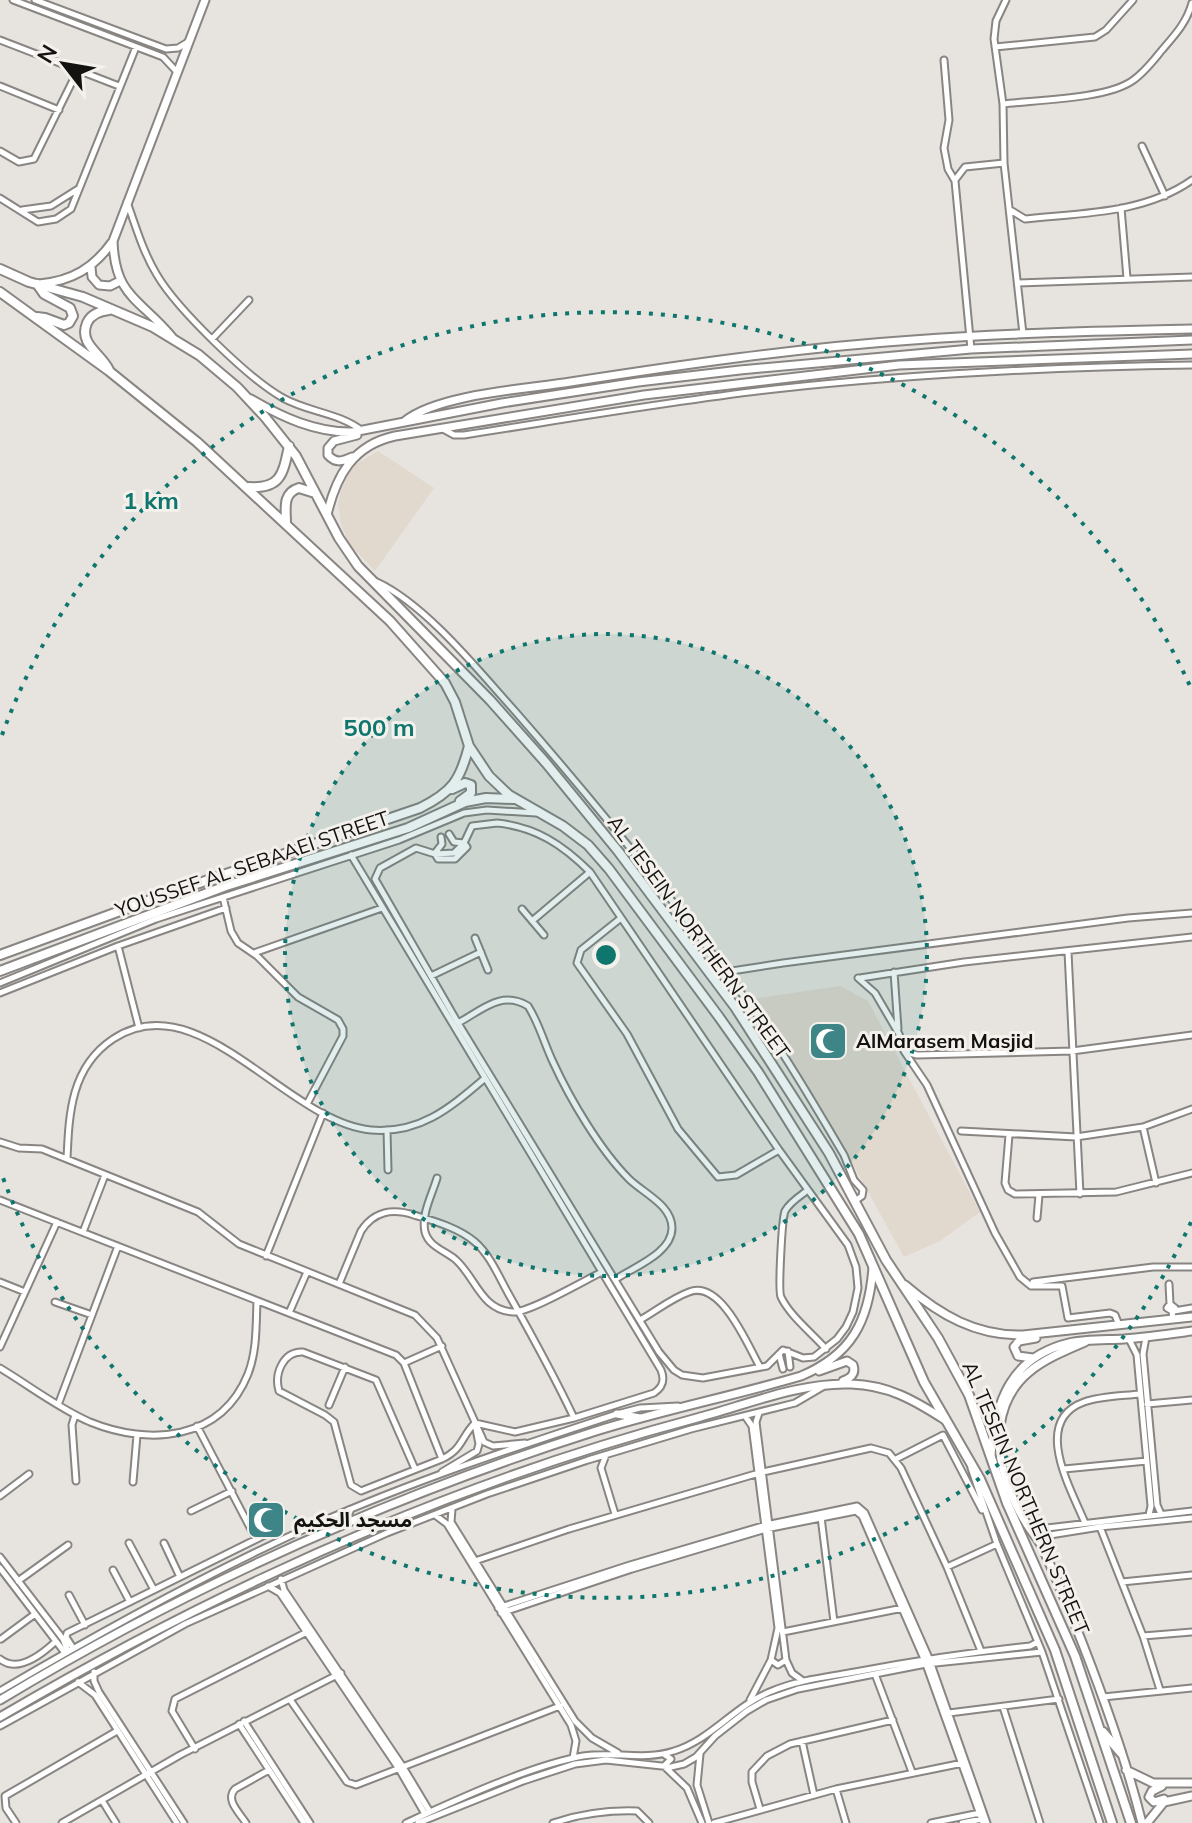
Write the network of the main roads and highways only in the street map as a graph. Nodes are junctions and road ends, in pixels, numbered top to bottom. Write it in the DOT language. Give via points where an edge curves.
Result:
graph roads {
  1 [pos="205,0"];
  2 [pos="113,241"];
  3 [pos="91,267"];
  4 [pos="0,269"];
  5 [pos="120,281"];
  6 [pos="37,284"];
  7 [pos="0,292"];
  8 [pos="114,310"];
  9 [pos="36,317"];
  10 [pos="1192,329"];
  11 [pos="1123,330"];
  12 [pos="172,337"];
  13 [pos="1192,340"];
  14 [pos="1123,342"];
  15 [pos="1192,354"];
  16 [pos="109,371"];
  17 [pos="247,396"];
  18 [pos="404,422"];
  19 [pos="362,431"];
  20 [pos="289,446"];
  21 [pos="352,457"];
  22 [pos="248,487"];
  23 [pos="316,493"];
  24 [pos="327,515"];
  25 [pos="286,523"];
  26 [pos="469,746"];
  27 [pos="450,789"];
  28 [pos="515,799"];
  29 [pos="458,805"];
  30 [pos="18,948"];
  31 [pos="2,954"];
  32 [pos="24,961"];
  33 [pos="4,969"];
  34 [pos="735,1007"];
  35 [pos="719,1017"];
  36 [pos="748,1026"];
  37 [pos="732,1035"];
  38 [pos="873,1265"];
  39 [pos="895,1276"];
  40 [pos="1192,1317"];
  41 [pos="1057,1331"];
  42 [pos="1192,1331"];
  43 [pos="1085,1342"];
  44 [pos="1033,1358"];
  45 [pos="813,1371"];
  46 [pos="829,1385"];
  47 [pos="617,1414"];
  48 [pos="642,1418"];
  49 [pos="945,1420"];
  50 [pos="668,1425"];
  51 [pos="587,1434"];
  52 [pos="671,1435"];
  53 [pos="571,1440"];
  54 [pos="591,1448"];
  55 [pos="576,1454"];
  56 [pos="991,1457"];
  57 [pos="349,1511"];
  58 [pos="321,1532"];
  59 [pos="327,1547"];
  60 [pos="258,1578"];
  61 [pos="212,1582"];
  62 [pos="1060,1619"];
  63 [pos="1045,1629"];
  64 [pos="1072,1649"];
  65 [pos="1057,1655"];
  66 [pos="0,1700"];
  67 [pos="0,1717"];
  68 [pos="1101,1729"];
  69 [pos="1088,1748"];
  70 [pos="1077,1752"];
  71 [pos="1121,1753"];
  72 [pos="1126,1770"];
  73 [pos="1192,1783"];
  74 [pos="1164,1784"];
  75 [pos="1192,1796"];
  76 [pos="1169,1800"];
  77 [pos="1112,1823"];
  78 [pos="1131,1823"];
  79 [pos="1145,1823"];
  1 -- 2 [label="main road"];
  2 -- 3 [label="main road"];
  2 -- 5 [label="main road"];
  3 -- 5 [label="main road" via="99,285"];
  3 -- 6 [label="main road"];
  4 -- 6 [label="main road, AL TESEIN NORTHERN STREET"];
  5 -- 12 [label="main road"];
  6 -- 8 [label="main road, AL TESEIN NORTHERN STREET"];
  6 -- 9 [label="main road" via="73,316 64,325"];
  7 -- 9 [label="main road, AL TESEIN NORTHERN STREET"];
  8 -- 12 [label="main road, AL TESEIN NORTHERN STREET"];
  8 -- 16 [label="main road" via="96,313 85,330 89,346"];
  9 -- 16 [label="main road, AL TESEIN NORTHERN STREET"];
  10 -- 11 [label="main road"];
  11 -- 14 [label="main road"];
  11 -- 18 [label="main road" via="970,337 642,370 459,400"];
  12 -- 17 [label="main road, AL TESEIN NORTHERN STREET"];
  13 -- 14 [label="main road"];
  14 -- 18 [label="main road" via="886,355 638,382"];
  15 -- 21 [label="main road" via="899,365 644,395 385,438"];
  16 -- 22 [label="main road, AL TESEIN NORTHERN STREET"];
  17 -- 19 [label="main road" via="313,427"];
  17 -- 20 [label="main road, AL TESEIN NORTHERN STREET"];
  18 -- 19 [label="main road"];
  19 -- 21 [label="main road" via="328,448 334,460"];
  20 -- 22 [label="main road" via="276,482"];
  20 -- 23 [label="main road, AL TESEIN NORTHERN STREET"];
  21 -- 24 [label="main road"];
  22 -- 25 [label="main road, AL TESEIN NORTHERN STREET"];
  23 -- 24 [label="main road, AL TESEIN NORTHERN STREET"];
  23 -- 25 [label="main road" via="299,488 290,492"];
  24 -- 34 [label="main road, AL TESEIN NORTHERN STREET" via="369,578 546,763"];
  25 -- 26 [label="main road, AL TESEIN NORTHERN STREET" via="435,669 453,697"];
  26 -- 27 [label="main road" via="462,772"];
  26 -- 28 [label="main road, AL TESEIN NORTHERN STREET" via="489,776"];
  27 -- 29 [label="main road" via="465,783 472,787"];
  27 -- 30 [label="main road, YOUSSEF AL SEBAAEI STREET" via="408,813"];
  28 -- 29 [label="main road, YOUSSEF AL SEBAAEI STREET" via="486,798"];
  28 -- 35 [label="main road, AL TESEIN NORTHERN STREET" via="580,838 598,855"];
  29 -- 32 [label="main road, YOUSSEF AL SEBAAEI STREET" via="369,845 226,886"];
  30 -- 31 [label="main road, YOUSSEF AL SEBAAEI STREET"];
  30 -- 32 [label="main road"];
  31 -- 33 [label="main road" via="10,961"];
  32 -- 33 [label="main road, YOUSSEF AL SEBAAEI STREET"];
  34 -- 35 [label="main road" via="731,1015"];
  34 -- 36 [label="main road, AL TESEIN NORTHERN STREET"];
  35 -- 37 [label="main road, AL TESEIN NORTHERN STREET"];
  36 -- 37 [label="main road" via="737,1025"];
  36 -- 39 [label="main road, AL TESEIN NORTHERN STREET" via="809,1120"];
  37 -- 38 [label="main road, AL TESEIN NORTHERN STREET" via="859,1234"];
  38 -- 45 [label="main road" via="858,1330 838,1356"];
  38 -- 49 [label="main road, AL TESEIN NORTHERN STREET"];
  39 -- 41 [label="main road" via="930,1306 974,1328 1015,1335"];
  39 -- 56 [label="main road, AL TESEIN NORTHERN STREET" via="963,1383"];
  40 -- 41 [label="main road" via="1172,1310 1119,1325"];
  41 -- 44 [label="main road" via="1017,1343 1016,1354"];
  42 -- 43 [label="main road"];
  43 -- 44 [label="main road"];
  43 -- 71 [label="main road" via="1031,1369 1011,1393 999,1444 1002,1467 1075,1623"];
  44 -- 56 [label="main road" via="1000,1403"];
  45 -- 46 [label="main road" via="843,1361 851,1364 852,1376"];
  45 -- 48 [label="main road"];
  46 -- 49 [label="main road" via="904,1394"];
  46 -- 50 [label="main road"];
  47 -- 48 [label="main road"];
  48 -- 51 [label="main road"];
  49 -- 63 [label="main road, AL TESEIN NORTHERN STREET" via="996,1513"];
  50 -- 52 [label="main road"];
  50 -- 54 [label="main road"];
  51 -- 53 [label="main road"];
  51 -- 54 [label="main road" via="584,1441"];
  53 -- 55 [label="main road"];
  53 -- 58 [label="main road"];
  54 -- 55 [label="main road"];
  55 -- 59 [label="main road"];
  56 -- 62 [label="main road, AL TESEIN NORTHERN STREET"];
  57 -- 58 [label="main road"];
  58 -- 59 [label="main road" via="280,1555 279,1561"];
  58 -- 61 [label="main road"];
  59 -- 60 [label="main road"];
  60 -- 61 [label="main road" via="270,1568 268,1562"];
  60 -- 67 [label="main road" via="82,1668"];
  61 -- 66 [label="main road" via="116,1629"];
  62 -- 63 [label="main road" via="1057,1633"];
  62 -- 64 [label="main road, AL TESEIN NORTHERN STREET"];
  63 -- 65 [label="main road, AL TESEIN NORTHERN STREET"];
  64 -- 65 [label="main road" via="1061,1645"];
  64 -- 68 [label="main road, AL TESEIN NORTHERN STREET"];
  65 -- 69 [label="main road, AL TESEIN NORTHERN STREET"];
  68 -- 71 [label="main road"];
  68 -- 78 [label="main road, AL TESEIN NORTHERN STREET"];
  69 -- 70 [label="main road"];
  69 -- 77 [label="main road, AL TESEIN NORTHERN STREET"];
  71 -- 72 [label="main road"];
  72 -- 74 [label="main road" via="1147,1782"];
  72 -- 79 [label="main road"];
  73 -- 74 [label="main road"];
  74 -- 76 [label="main road" via="1150,1798"];
  75 -- 76 [label="main road"];
  76 -- 79 [label="main road"];
}
